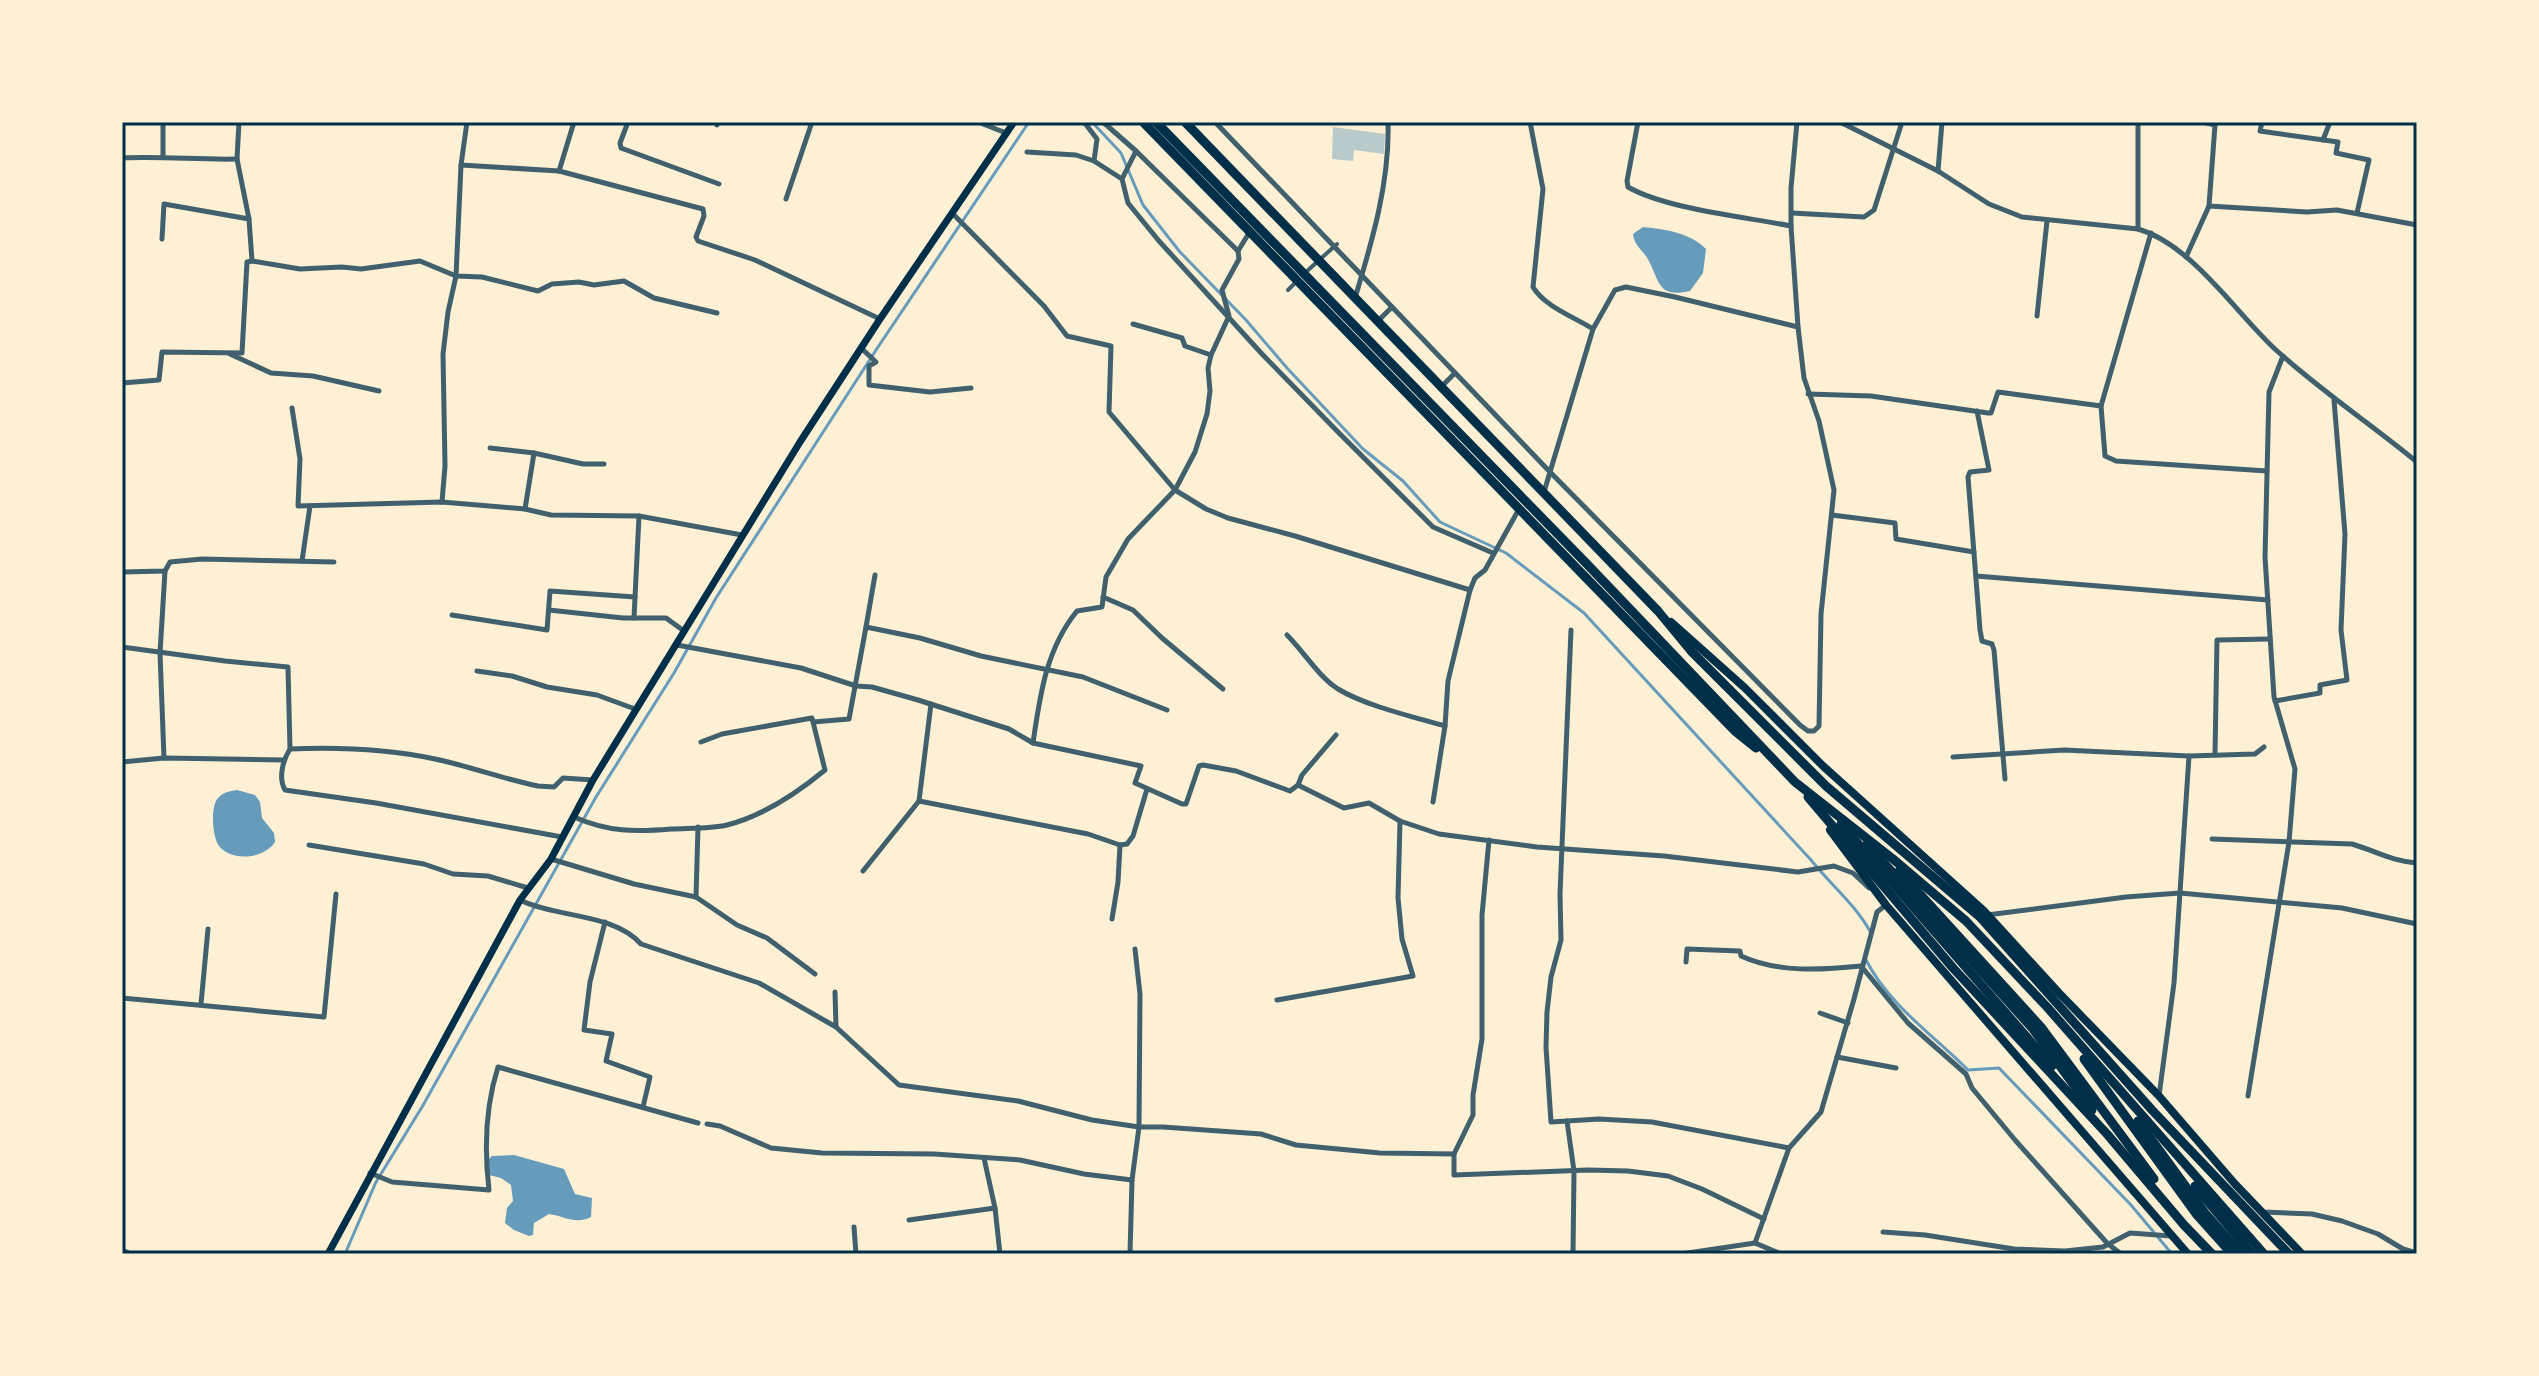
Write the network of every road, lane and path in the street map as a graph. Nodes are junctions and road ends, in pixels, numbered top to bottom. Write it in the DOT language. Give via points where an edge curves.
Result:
graph roads {
  1 [pos="163,122"];
  2 [pos="239,122"];
  3 [pos="467,122"];
  4 [pos="574,122"];
  5 [pos="628,122"];
  6 [pos="812,122"];
  7 [pos="978,122"];
  8 [pos="1014,122"];
  9 [pos="1084,122"];
  10 [pos="1103,122"];
  11 [pos="1143,122"];
  12 [pos="1156,122"];
  13 [pos="1185,122"];
  14 [pos="1215,122"];
  15 [pos="1388,122"];
  16 [pos="1530,122"];
  17 [pos="1638,122"];
  18 [pos="1797,122"];
  19 [pos="1840,122"];
  20 [pos="1902,122"];
  21 [pos="1942,122"];
  22 [pos="2138,122"];
  23 [pos="2203,122"];
  24 [pos="2262,122"];
  25 [pos="2330,122"];
  26 [pos="1006,133"];
  27 [pos="2323,140"];
  28 [pos="1894,148"];
  29 [pos="1136,151"];
  30 [pos="1027,152"];
  31 [pos="163,156"];
  32 [pos="122,158"];
  33 [pos="237,159"];
  34 [pos="1094,161"];
  35 [pos="461,165"];
  36 [pos="559,171"];
  37 [pos="1938,171"];
  38 [pos="1122,179"];
  39 [pos="719,184"];
  40 [pos="786,199"];
  41 [pos="2209,206"];
  42 [pos="1792,213"];
  43 [pos="2357,213"];
  44 [pos="954,216"];
  45 [pos="249,219"];
  46 [pos="2047,221"];
  47 [pos="2417,225"];
  48 [pos="1791,226"];
  49 [pos="2138,229"];
  50 [pos="1249,233"];
  51 [pos="2151,233"];
  52 [pos="162,239"];
  53 [pos="1335,246"];
  54 [pos="1238,251"];
  55 [pos="2186,257"];
  56 [pos="252,261"];
  57 [pos="456,276"];
  58 [pos="1362,277"];
  59 [pos="1288,290"];
  60 [pos="1355,299"];
  61 [pos="1392,307"];
  62 [pos="717,313"];
  63 [pos="1229,316"];
  64 [pos="2037,316"];
  65 [pos="880,319"];
  66 [pos="1377,322"];
  67 [pos="1133,324"];
  68 [pos="1798,327"];
  69 [pos="1593,329"];
  70 [pos="862,350"];
  71 [pos="228,353"];
  72 [pos="1211,355"];
  73 [pos="2283,356"];
  74 [pos="1455,373"];
  75 [pos="122,383"];
  76 [pos="1441,387"];
  77 [pos="971,388"];
  78 [pos="379,391"];
  79 [pos="1808,394"];
  80 [pos="2334,400"];
  81 [pos="2101,406"];
  82 [pos="292,408"];
  83 [pos="1977,411"];
  84 [pos="490,448"];
  85 [pos="534,453"];
  86 [pos="2417,462"];
  87 [pos="604,464"];
  88 [pos="2267,471"];
  89 [pos="1550,472"];
  90 [pos="1175,490"];
  91 [pos="1544,492"];
  92 [pos="442,502"];
  93 [pos="310,506"];
  94 [pos="525,509"];
  95 [pos="1519,509"];
  96 [pos="1831,515"];
  97 [pos="639,516"];
  98 [pos="742,535"];
  99 [pos="1974,552"];
  100 [pos="1494,553"];
  101 [pos="302,561"];
  102 [pos="334,562"];
  103 [pos="165,571"];
  104 [pos="122,572"];
  105 [pos="875,575"];
  106 [pos="1976,576"];
  107 [pos="1470,590"];
  108 [pos="635,597"];
  109 [pos="1103,597"];
  110 [pos="2268,600"];
  111 [pos="549,610"];
  112 [pos="1658,611"];
  113 [pos="452,615"];
  114 [pos="634,618"];
  115 [pos="866,627"];
  116 [pos="1571,630"];
  117 [pos="684,632"];
  118 [pos="1287,635"];
  119 [pos="2270,639"];
  120 [pos="677,645"];
  121 [pos="122,647"];
  122 [pos="160,653"];
  123 [pos="1046,669"];
  124 [pos="477,671"];
  125 [pos="856,686"];
  126 [pos="1223,689"];
  127 [pos="2275,701"];
  128 [pos="931,704"];
  129 [pos="635,709"];
  130 [pos="1167,710"];
  131 [pos="813,722"];
  132 [pos="1445,726"];
  133 [pos="1336,735"];
  134 [pos="701,742"];
  135 [pos="1033,743"];
  136 [pos="2264,747"];
  137 [pos="290,749"];
  138 [pos="2003,755"];
  139 [pos="2215,755"];
  140 [pos="2189,756"];
  141 [pos="1953,757"];
  142 [pos="164,758"];
  143 [pos="283,760"];
  144 [pos="122,762"];
  145 [pos="1783,769"];
  146 [pos="2005,779"];
  147 [pos="593,780"];
  148 [pos="1795,782"];
  149 [pos="1298,785"];
  150 [pos="1147,789"];
  151 [pos="919,801"];
  152 [pos="1433,802"];
  153 [pos="1827,808"];
  154 [pos="574,817"];
  155 [pos="1400,821"];
  156 [pos="1851,826"];
  157 [pos="698,827"];
  158 [pos="562,837"];
  159 [pos="2212,839"];
  160 [pos="1489,840"];
  161 [pos="2289,842"];
  162 [pos="1874,844"];
  163 [pos="309,845"];
  164 [pos="1120,845"];
  165 [pos="1564,849"];
  166 [pos="551,859"];
  167 [pos="2417,863"];
  168 [pos="863,871"];
  169 [pos="528,888"];
  170 [pos="2180,893"];
  171 [pos="336,894"];
  172 [pos="696,897"];
  173 [pos="523,902"];
  174 [pos="2279,903"];
  175 [pos="1886,905"];
  176 [pos="1987,915"];
  177 [pos="1112,919"];
  178 [pos="605,922"];
  179 [pos="2417,924"];
  180 [pos="208,929"];
  181 [pos="1135,949"];
  182 [pos="1686,962"];
  183 [pos="1861,966"];
  184 [pos="815,974"];
  185 [pos="835,992"];
  186 [pos="122,998"];
  187 [pos="1277,1000"];
  188 [pos="201,1004"];
  189 [pos="2047,1007"];
  190 [pos="1820,1013"];
  191 [pos="1848,1023"];
  192 [pos="836,1027"];
  193 [pos="1837,1057"];
  194 [pos="1896,1068"];
  195 [pos="2101,1069"];
  196 [pos="2159,1096"];
  197 [pos="2248,1096"];
  198 [pos="643,1107"];
  199 [pos="1567,1121"];
  200 [pos="698,1123"];
  201 [pos="707,1124"];
  202 [pos="1139,1127"];
  203 [pos="2107,1134"];
  204 [pos="2159,1136"];
  205 [pos="1789,1148"];
  206 [pos="2120,1149"];
  207 [pos="1454,1154"];
  208 [pos="984,1158"];
  209 [pos="1574,1171"];
  210 [pos="373,1174"];
  211 [pos="1132,1180"];
  212 [pos="995,1208"];
  213 [pos="2261,1212"];
  214 [pos="1764,1219"];
  215 [pos="909,1220"];
  216 [pos="854,1227"];
  217 [pos="1883,1232"];
  218 [pos="2171,1236"];
  219 [pos="2199,1240"];
  220 [pos="1755,1243"];
  221 [pos="2107,1243"];
  222 [pos="122,1250"];
  223 [pos="2417,1253"];
  224 [pos="131,1254"];
  225 [pos="328,1254"];
  226 [pos="856,1254"];
  227 [pos="1000,1254"];
  228 [pos="1130,1254"];
  229 [pos="1573,1254"];
  230 [pos="1681,1254"];
  231 [pos="1781,1254"];
  232 [pos="2121,1254"];
  233 [pos="2188,1254"];
  234 [pos="2212,1254"];
  235 [pos="2232,1254"];
  236 [pos="2241,1254"];
  237 [pos="2252,1254"];
  238 [pos="2264,1254"];
  239 [pos="2289,1254"];
  240 [pos="2302,1254"];
  1 -- 31 [label="street"];
  2 -- 33 [label="street"];
  3 -- 35 [label="street"];
  4 -- 36 [label="street"];
  5 -- 39 [label="street" via="621,148"];
  6 -- 40 [label="street"];
  7 -- 26 [label="street"];
  8 -- 26 [label="main road"];
  9 -- 34 [label="street" via="1097,139"];
  10 -- 29 [label="street"];
  11 -- 50 [label="highway"];
  12 -- 145 [label="highway"];
  13 -- 60 [label="highway"];
  14 -- 53 [label="street"];
  15 -- 58 [label="street" via="1382,188"];
  16 -- 69 [label="street" via="1543,189 1534,291"];
  17 -- 48 [label="street" via="1628,187 1675,204"];
  18 -- 42 [label="street"];
  19 -- 28 [label="street"];
  20 -- 28 [label="street"];
  21 -- 37 [label="street"];
  22 -- 49 [label="street"];
  23 -- 41 [label="street" via="2215,125"];
  24 -- 27 [label="street" via="2260,131"];
  25 -- 27 [label="street"];
  26 -- 44 [label="main road"];
  27 -- 43 [label="street" via="2338,142 2336,153 2369,160"];
  28 -- 37 [label="street"];
  28 -- 42 [label="street" via="1879,201 1864,217"];
  29 -- 38 [label="street"];
  29 -- 54 [label="street"];
  30 -- 34 [label="street"];
  31 -- 32 [label="street"];
  31 -- 33 [label="street"];
  33 -- 45 [label="street"];
  34 -- 38 [label="street"];
  35 -- 36 [label="street"];
  35 -- 57 [label="street"];
  36 -- 65 [label="street" via="703,209 698,241 755,260"];
  37 -- 46 [label="street" via="1989,204"];
  38 -- 63 [label="street" via="1128,203 1138,216"];
  41 -- 43 [label="street"];
  41 -- 55 [label="street"];
  42 -- 48 [label="street"];
  43 -- 47 [label="street"];
  44 -- 65 [label="main road"];
  44 -- 90 [label="street" via="1067,336 1111,346 1109,412"];
  45 -- 52 [label="street" via="164,204"];
  45 -- 56 [label="street"];
  46 -- 49 [label="street"];
  46 -- 64 [label="street"];
  48 -- 68 [label="street"];
  49 -- 51 [label="street"];
  50 -- 54 [label="street"];
  50 -- 95 [label="highway"];
  51 -- 55 [label="street"];
  51 -- 81 [label="street"];
  53 -- 58 [label="street"];
  53 -- 59 [label="street"];
  54 -- 63 [label="street" via="1222,292"];
  55 -- 73 [label="street"];
  56 -- 57 [label="street" via="300,269 361,269 420,261"];
  56 -- 71 [label="street" via="247,262 242,353"];
  57 -- 62 [label="street" via="538,291 552,284 624,281 654,298"];
  57 -- 92 [label="street" via="443,354"];
  58 -- 60 [label="street"];
  58 -- 61 [label="street"];
  60 -- 66 [label="highway"];
  61 -- 66 [label="street"];
  61 -- 74 [label="street"];
  63 -- 72 [label="street"];
  63 -- 100 [label="street" via="1433,527"];
  65 -- 70 [label="main road"];
  66 -- 76 [label="highway"];
  67 -- 72 [label="street" via="1182,338 1185,346"];
  68 -- 69 [label="street" via="1626,287 1609,296"];
  68 -- 79 [label="street"];
  69 -- 89 [label="street"];
  70 -- 77 [label="street" via="876,362 869,366 869,385 930,392"];
  70 -- 98 [label="main road"];
  71 -- 75 [label="street" via="162,352 159,380"];
  71 -- 78 [label="street" via="271,373"];
  72 -- 90 [label="street" via="1203,427"];
  73 -- 80 [label="street"];
  73 -- 88 [label="street" via="2269,392"];
  74 -- 76 [label="street"];
  74 -- 89 [label="street"];
  76 -- 91 [label="highway"];
  79 -- 83 [label="street" via="1871,396"];
  79 -- 96 [label="street" via="1834,490"];
  80 -- 86 [label="street"];
  80 -- 127 [label="street" via="2345,534 2341,630 2347,680 2320,685 2320,693"];
  81 -- 83 [label="street" via="1998,392 1991,413"];
  81 -- 88 [label="street" via="2108,459"];
  82 -- 93 [label="street" via="300,459 298,506"];
  83 -- 99 [label="street" via="1989,467 1968,477"];
  84 -- 85 [label="street"];
  85 -- 87 [label="street"];
  85 -- 94 [label="street"];
  88 -- 110 [label="street"];
  89 -- 91 [label="street"];
  89 -- 96 [label="street" via="1808,731 1819,726 1821,614"];
  90 -- 107 [label="street" via="1228,518"];
  90 -- 109 [label="street" via="1128,539 1106,577"];
  91 -- 112 [label="highway"];
  92 -- 93 [label="street"];
  92 -- 94 [label="street"];
  93 -- 101 [label="street"];
  94 -- 97 [label="street" via="551,515"];
  95 -- 100 [label="street"];
  95 -- 145 [label="highway" via="1736,732"];
  96 -- 99 [label="street" via="1895,523 1896,539"];
  97 -- 98 [label="street"];
  97 -- 108 [label="street"];
  98 -- 117 [label="main road"];
  99 -- 106 [label="street"];
  100 -- 107 [label="street"];
  101 -- 102 [label="street"];
  101 -- 103 [label="street" via="202,559 170,562"];
  103 -- 104 [label="street"];
  103 -- 122 [label="street"];
  105 -- 115 [label="street"];
  106 -- 110 [label="street"];
  106 -- 138 [label="street" via="1982,641 1994,650"];
  107 -- 132 [label="street" via="1448,681"];
  108 -- 111 [label="street" via="550,591"];
  108 -- 114 [label="street"];
  109 -- 123 [label="street" via="1099,609 1074,614"];
  109 -- 126 [label="street" via="1133,610"];
  110 -- 119 [label="street"];
  111 -- 113 [label="street" via="547,630"];
  111 -- 114 [label="street"];
  112 -- 176 [label="main road"];
  112 -- 239 [label="highway" via="1826,786 1980,917"];
  114 -- 117 [label="street" via="666,618"];
  115 -- 123 [label="street"];
  115 -- 125 [label="street"];
  116 -- 165 [label="street"];
  117 -- 120 [label="main road"];
  118 -- 132 [label="street" via="1339,690"];
  119 -- 127 [label="street"];
  119 -- 139 [label="street" via="2217,640"];
  120 -- 125 [label="street" via="801,668"];
  120 -- 129 [label="main road"];
  121 -- 122 [label="street"];
  122 -- 137 [label="street" via="288,667"];
  122 -- 142 [label="street"];
  123 -- 130 [label="street" via="1083,677"];
  123 -- 135 [label="street"];
  124 -- 129 [label="street" via="597,695"];
  125 -- 128 [label="street"];
  125 -- 131 [label="street" via="849,719"];
  127 -- 161 [label="street" via="2295,769"];
  128 -- 135 [label="street" via="1009,729"];
  128 -- 151 [label="street"];
  129 -- 147 [label="main road"];
  131 -- 134 [label="street" via="812,718 722,734"];
  131 -- 157 [label="street" via="825,770 749,817"];
  132 -- 152 [label="street"];
  133 -- 149 [label="street"];
  135 -- 150 [label="street" via="1141,766 1135,783"];
  136 -- 139 [label="street" via="2255,754"];
  137 -- 143 [label="street"];
  137 -- 147 [label="street" via="403,753 538,786 554,787 563,778"];
  138 -- 140 [label="street" via="2064,750"];
  138 -- 141 [label="street"];
  138 -- 146 [label="street"];
  139 -- 140 [label="street"];
  140 -- 170 [label="street"];
  142 -- 143 [label="street"];
  142 -- 144 [label="street"];
  143 -- 158 [label="street" via="285,790"];
  145 -- 148 [label="highway"];
  147 -- 154 [label="main road"];
  148 -- 153 [label="highway"];
  148 -- 175 [label="main road"];
  148 -- 203 [label="highway" via="1953,968"];
  149 -- 150 [label="street" via="1290,791 1203,765 1186,804"];
  149 -- 155 [label="street" via="1344,808 1369,803"];
  150 -- 164 [label="street" via="1133,836"];
  151 -- 164 [label="street"];
  151 -- 168 [label="street"];
  153 -- 156 [label="highway"];
  153 -- 203 [label="highway"];
  154 -- 157 [label="street" via="596,827 634,832"];
  154 -- 158 [label="main road"];
  155 -- 160 [label="street" via="1439,834"];
  155 -- 187 [label="street" via="1398,898 1413,976"];
  156 -- 162 [label="highway"];
  156 -- 206 [label="highway" via="2033,1029"];
  157 -- 172 [label="street"];
  158 -- 166 [label="main road"];
  159 -- 161 [label="street"];
  160 -- 165 [label="street"];
  160 -- 207 [label="street" via="1482,915 1482,1039 1473,1115"];
  161 -- 167 [label="street" via="2352,844 2394,861"];
  161 -- 174 [label="street"];
  162 -- 189 [label="highway" via="1966,921"];
  162 -- 219 [label="highway" via="2041,1027"];
  163 -- 169 [label="street" via="424,864 453,874 488,876"];
  164 -- 177 [label="street"];
  165 -- 175 [label="street" via="1798,872 1834,866 1853,873"];
  165 -- 199 [label="street" via="1561,940 1551,977 1546,1047 1551,1122"];
  166 -- 169 [label="main road"];
  166 -- 172 [label="street"];
  169 -- 173 [label="main road"];
  170 -- 174 [label="street"];
  170 -- 176 [label="street"];
  170 -- 196 [label="street"];
  171 -- 188 [label="street" via="324,1017"];
  172 -- 184 [label="street" via="767,938"];
  173 -- 178 [label="street"];
  173 -- 210 [label="main road"];
  174 -- 179 [label="street" via="2342,908"];
  174 -- 197 [label="street"];
  175 -- 183 [label="street" via="1877,912"];
  175 -- 218 [label="main road"];
  176 -- 196 [label="main road"];
  178 -- 192 [label="street" via="631,932 641,944 759,983"];
  178 -- 198 [label="street" via="584,1030 612,1034 606,1061 650,1077"];
  180 -- 188 [label="street"];
  181 -- 202 [label="street"];
  182 -- 183 [label="street" via="1687,949 1740,951 1769,967"];
  183 -- 191 [label="street"];
  183 -- 221 [label="street" via="1908,1023 1966,1074 2015,1140"];
  185 -- 192 [label="street"];
  186 -- 188 [label="street"];
  189 -- 195 [label="highway"];
  189 -- 235 [label="highway" via="2197,1215"];
  190 -- 191 [label="street"];
  191 -- 193 [label="street"];
  192 -- 202 [label="street" via="899,1085 1018,1101"];
  193 -- 194 [label="street"];
  193 -- 205 [label="street" via="1821,1112"];
  195 -- 204 [label="highway"];
  195 -- 236 [label="highway"];
  196 -- 213 [label="main road"];
  198 -- 200 [label="street"];
  198 -- 210 [label="street" via="498,1067 487,1117 489,1190 392,1182"];
  199 -- 205 [label="street" via="1652,1122"];
  199 -- 209 [label="street"];
  201 -- 208 [label="street" via="771,1148"];
  202 -- 207 [label="street" via="1261,1134 1296,1145 1380,1153"];
  202 -- 211 [label="street"];
  203 -- 206 [label="highway"];
  204 -- 237 [label="highway"];
  204 -- 238 [label="highway"];
  205 -- 214 [label="street"];
  206 -- 219 [label="highway"];
  207 -- 209 [label="street" via="1454,1175"];
  208 -- 211 [label="street"];
  208 -- 212 [label="street"];
  209 -- 214 [label="street" via="1668,1176"];
  209 -- 229 [label="street"];
  210 -- 225 [label="main road"];
  211 -- 228 [label="street"];
  212 -- 215 [label="street"];
  212 -- 227 [label="street"];
  213 -- 223 [label="street" via="2342,1221"];
  213 -- 240 [label="main road"];
  214 -- 220 [label="street"];
  216 -- 226 [label="street"];
  217 -- 221 [label="street" via="2014,1249 2065,1251"];
  218 -- 221 [label="street" via="2130,1233"];
  218 -- 233 [label="main road"];
  219 -- 234 [label="highway"];
  220 -- 230 [label="street"];
  220 -- 231 [label="street"];
  221 -- 232 [label="street"];
  222 -- 224 [label="street"];
}
